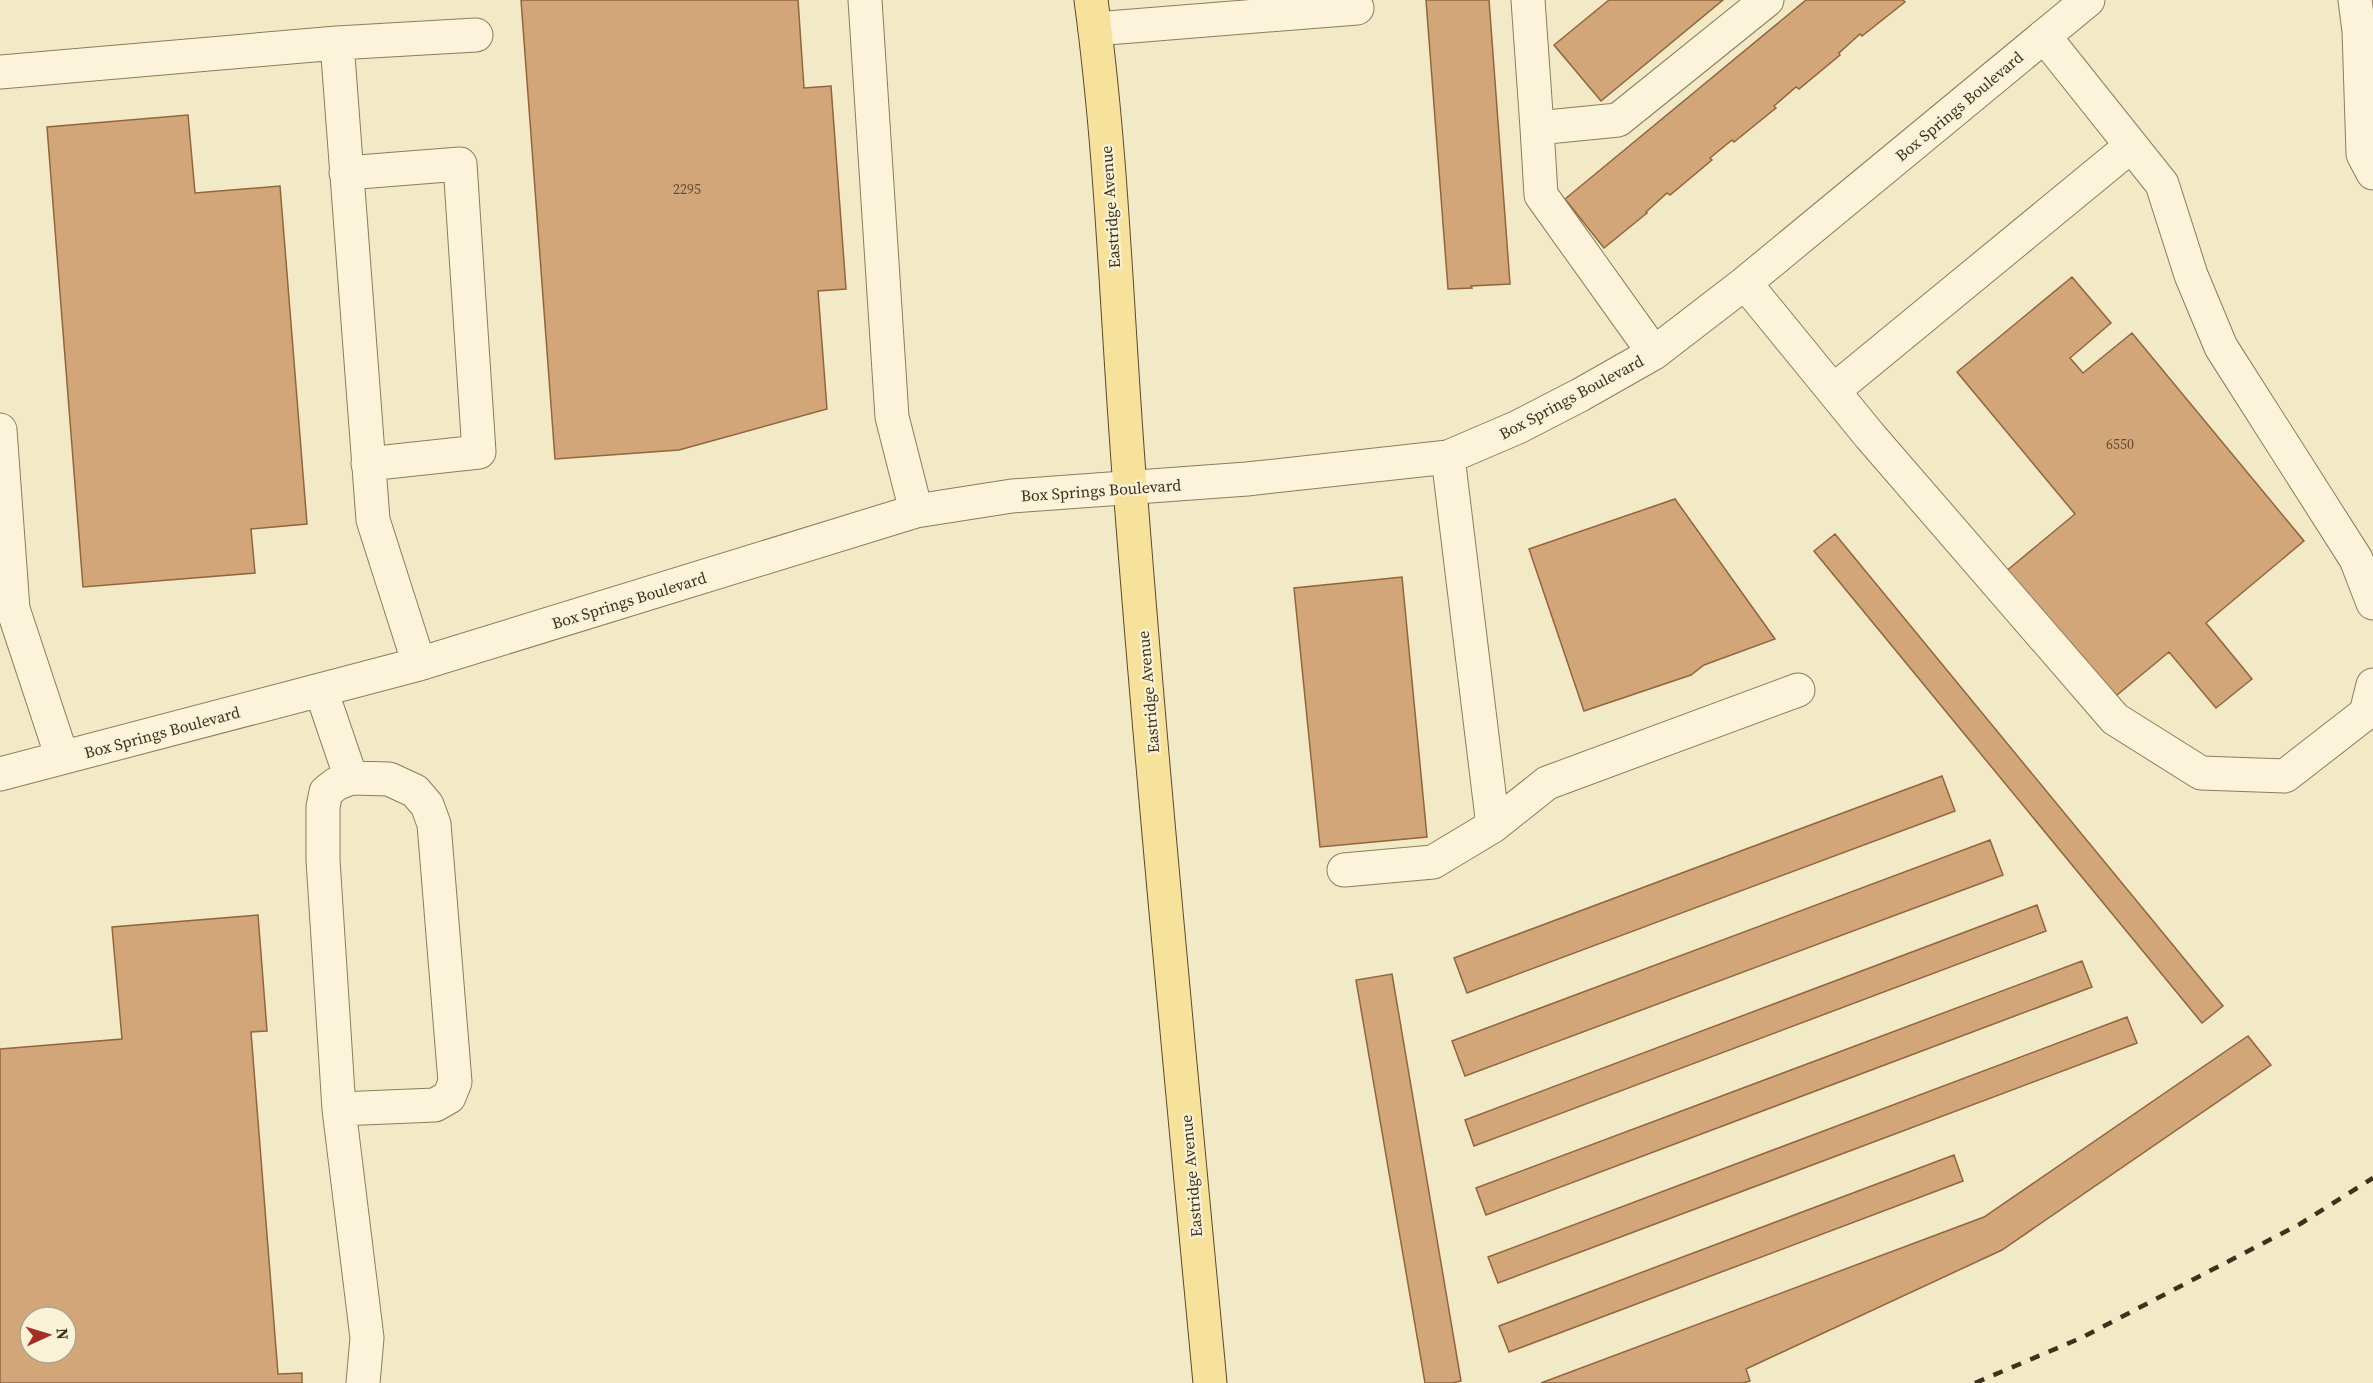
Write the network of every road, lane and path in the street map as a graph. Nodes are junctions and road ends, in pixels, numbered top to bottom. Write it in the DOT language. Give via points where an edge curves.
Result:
graph roads {
  1 [pos="865,0"];
  2 [pos="1528,0"];
  3 [pos="1767,0"];
  4 [pos="2088,0"];
  5 [pos="2355,0"];
  6 [pos="1357,8"];
  7 [pos="1093,15"];
  8 [pos="476,35"];
  9 [pos="2044,36"];
  10 [pos="337,43"];
  11 [pos="0,72"];
  12 [pos="1537,128"];
  13 [pos="2131,146"];
  14 [pos="346,173"];
  15 [pos="2373,173"];
  16 [pos="1745,283"];
  17 [pos="1654,353"];
  18 [pos="1833,392"];
  19 [pos="0,430"];
  20 [pos="1448,457"];
  21 [pos="368,464"];
  22 [pos="1130,488"];
  23 [pos="916,511"];
  24 [pos="2373,603"];
  25 [pos="419,664"];
  26 [pos="2373,685"];
  27 [pos="321,690"];
  28 [pos="1798,690"];
  29 [pos="62,758"];
  30 [pos="0,774"];
  31 [pos="351,778"];
  32 [pos="1492,826"];
  33 [pos="1344,870"];
  34 [pos="339,1109"];
  35 [pos="363,1383"];
  36 [pos="1210,1383"];
  1 -- 23 [label="street" via="892,417"];
  2 -- 12 [label="street"];
  3 -- 12 [label="street" via="1618,120"];
  4 -- 9 [label="street, Box Springs Boulevard"];
  5 -- 15 [label="street" via="2363,154"];
  6 -- 7 [label="street"];
  7 -- 22 [label="main road, Eastridge Avenue" via="1108,162"];
  8 -- 10 [label="street"];
  9 -- 13 [label="street"];
  9 -- 16 [label="street, Box Springs Boulevard"];
  10 -- 11 [label="street"];
  10 -- 14 [label="street"];
  12 -- 17 [label="street" via="1541,195"];
  13 -- 18 [label="street"];
  13 -- 24 [label="street" via="2162,184 2191,275 2221,347 2356,559"];
  14 -- 21 [label="street"];
  14 -- 21 [label="street" via="460,164 479,452"];
  16 -- 17 [label="street, Box Springs Boulevard"];
  16 -- 18 [label="street"];
  17 -- 20 [label="street, Box Springs Boulevard" via="1580,396"];
  18 -- 26 [label="street" via="2115,720 2200,773 2285,777 2366,713"];
  19 -- 29 [label="street" via="13,609"];
  20 -- 22 [label="street, Box Springs Boulevard"];
  20 -- 32 [label="street"];
  21 -- 25 [label="street" via="373,520"];
  22 -- 23 [label="street, Box Springs Boulevard" via="1012,496"];
  22 -- 36 [label="main road, Eastridge Avenue"];
  23 -- 25 [label="street, Box Springs Boulevard"];
  25 -- 27 [label="street, Box Springs Boulevard"];
  27 -- 29 [label="street, Box Springs Boulevard"];
  27 -- 31 [label="street"];
  28 -- 32 [label="street" via="1547,783"];
  29 -- 30 [label="street, Box Springs Boulevard"];
  31 -- 34 [label="street" via="326,792 323,807"];
  31 -- 34 [label="street" via="389,780 415,791 427,805 434,824 455,1082 449,1097 435,1105"];
  32 -- 33 [label="street" via="1433,862"];
  34 -- 35 [label="street" via="367,1338"];
}
